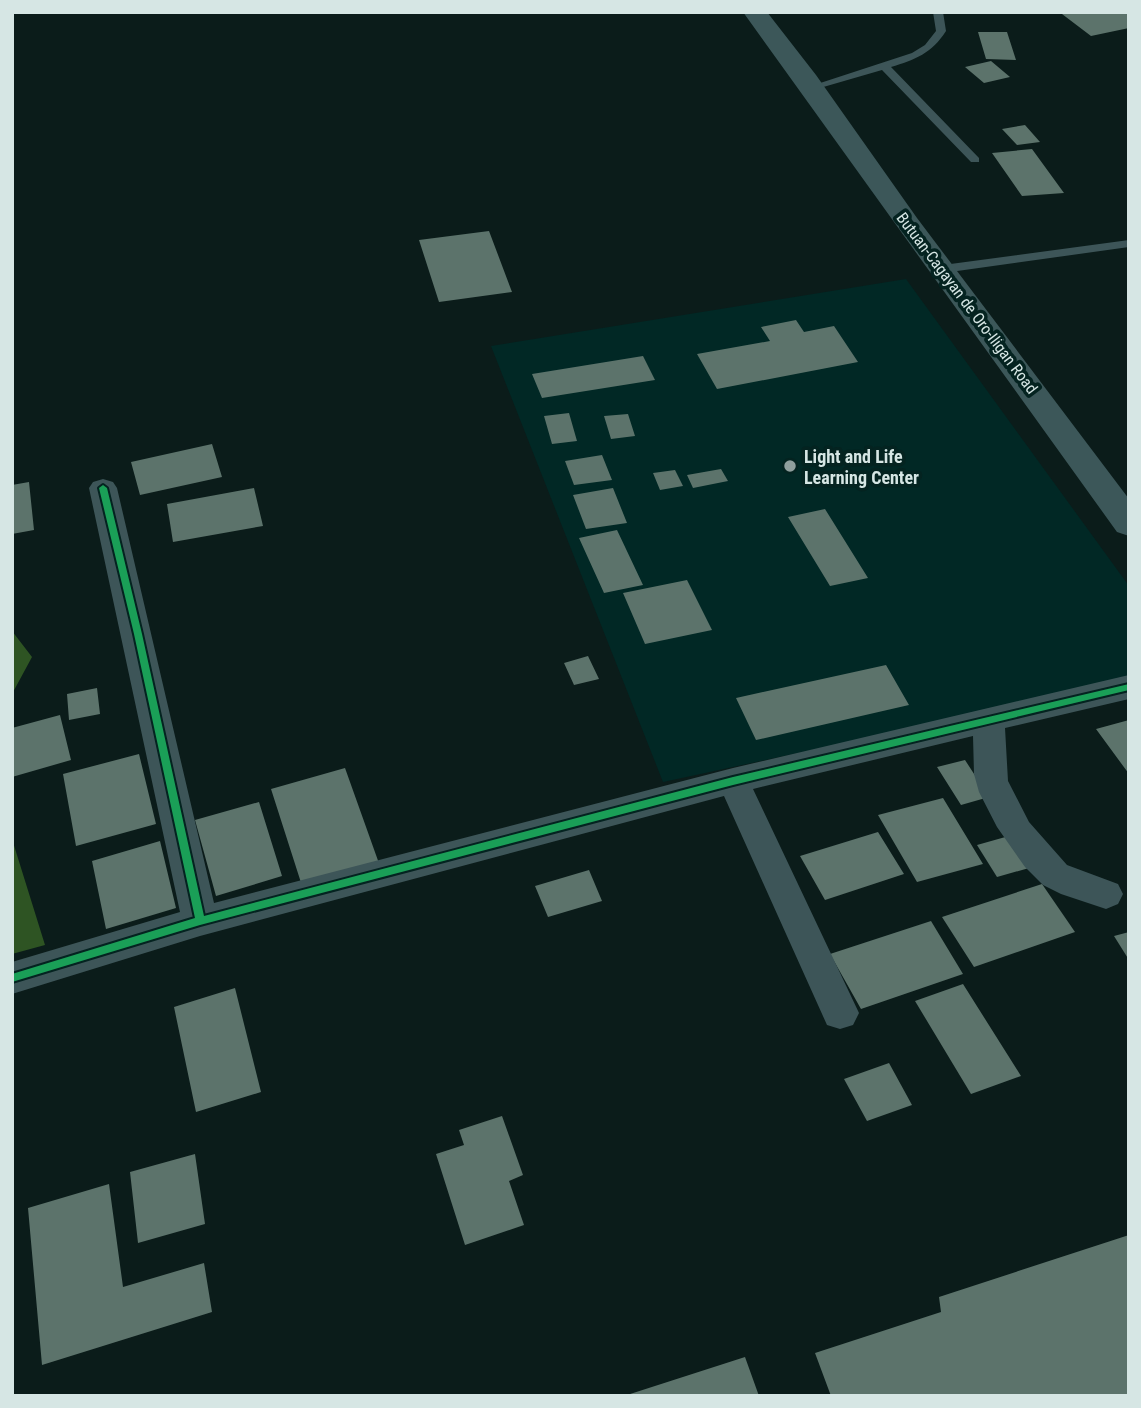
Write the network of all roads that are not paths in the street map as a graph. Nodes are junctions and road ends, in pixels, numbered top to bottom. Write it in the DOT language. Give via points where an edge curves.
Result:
graph roads {
  1 [pos="755,12"];
  2 [pos="780,12"];
  3 [pos="938,12"];
  4 [pos="884,66"];
  5 [pos="810,84"];
  6 [pos="975,160"];
  7 [pos="1129,243"];
  8 [pos="943,269"];
  9 [pos="103,488"];
  10 [pos="1129,524"];
  11 [pos="1129,687"];
  12 [pos="989,720"];
  13 [pos="733,781"];
  14 [pos="1106,894"];
  15 [pos="200,921"];
  16 [pos="12,978"];
  17 [pos="840,1013"];
  1 -- 5 [label="main road, Butuan-Cagayan de Oro-Iligan Road"];
  2 -- 5 [label="main road, Butuan-Cagayan de Oro-Iligan Road"];
  3 -- 4 [label="lane" via="941,31 933,44 911,58"];
  4 -- 5 [label="lane"];
  4 -- 6 [label="lane"];
  5 -- 8 [label="main road, Butuan-Cagayan de Oro-Iligan Road"];
  7 -- 8 [label="lane"];
  8 -- 10 [label="main road, Butuan-Cagayan de Oro-Iligan Road"];
  9 -- 15 [label="street"];
  11 -- 12 [label="street"];
  12 -- 13 [label="street"];
  12 -- 14 [label="street" via="992,780 1019,832 1057,877"];
  13 -- 15 [label="street"];
  13 -- 17 [label="street"];
  15 -- 16 [label="street"];
}
